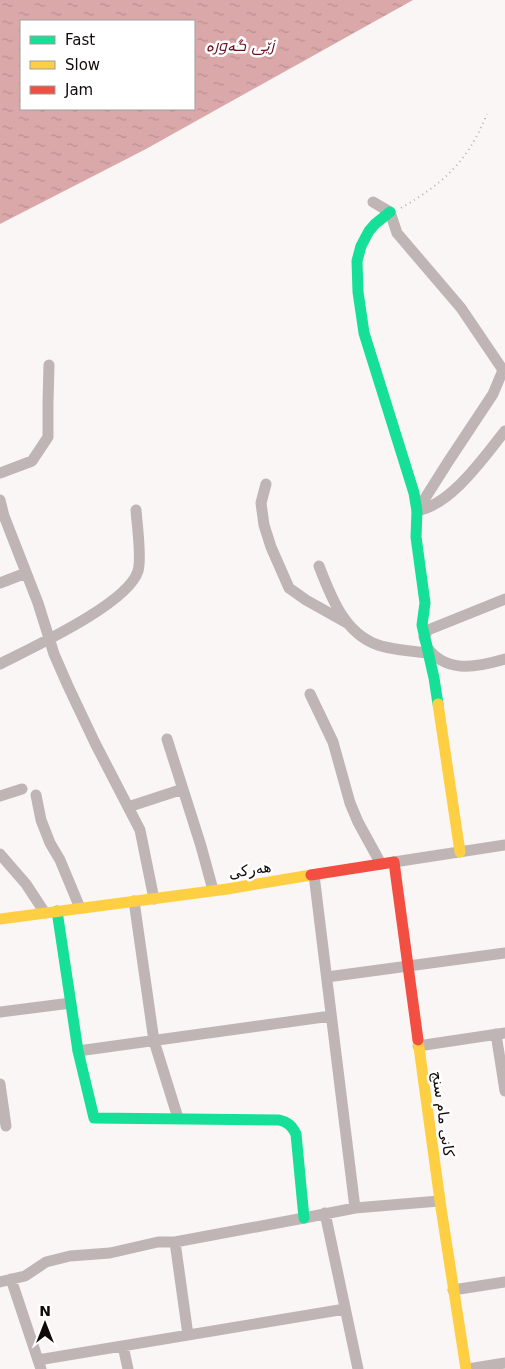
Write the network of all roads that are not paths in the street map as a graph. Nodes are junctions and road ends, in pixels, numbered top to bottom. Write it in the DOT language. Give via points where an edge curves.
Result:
graph roads {
  1 [pos="373,202"];
  2 [pos="390,212"];
  3 [pos="49,365"];
  4 [pos="504,370"];
  5 [pos="505,431"];
  6 [pos="0,472"];
  7 [pos="266,484"];
  8 [pos="0,500"];
  9 [pos="136,510"];
  10 [pos="417,511"];
  11 [pos="320,566"];
  12 [pos="26,573"];
  13 [pos="0,583"];
  14 [pos="505,599"];
  15 [pos="347,622"];
  16 [pos="424,637"];
  17 [pos="49,639"];
  18 [pos="428,653"];
  19 [pos="505,659"];
  20 [pos="0,664"];
  21 [pos="310,694"];
  22 [pos="167,739"];
  23 [pos="22,789"];
  24 [pos="183,789"];
  25 [pos="36,795"];
  26 [pos="0,796"];
  27 [pos="128,807"];
  28 [pos="505,846"];
  29 [pos="460,852"];
  30 [pos="0,854"];
  31 [pos="394,862"];
  32 [pos="380,864"];
  33 [pos="314,875"];
  34 [pos="213,890"];
  35 [pos="154,899"];
  36 [pos="134,901"];
  37 [pos="80,908"];
  38 [pos="57,911"];
  39 [pos="45,913"];
  40 [pos="0,919"];
  41 [pos="505,952"];
  42 [pos="409,966"];
  43 [pos="327,977"];
  44 [pos="71,1003"];
  45 [pos="0,1012"];
  46 [pos="332,1016"];
  47 [pos="500,1034"];
  48 [pos="154,1041"];
  49 [pos="418,1046"];
  50 [pos="78,1051"];
  51 [pos="0,1084"];
  52 [pos="505,1091"];
  53 [pos="178,1118"];
  54 [pos="6,1126"];
  55 [pos="440,1201"];
  56 [pos="355,1208"];
  57 [pos="325,1213"];
  58 [pos="304,1218"];
  59 [pos="175,1242"];
  60 [pos="6,1280"];
  61 [pos="505,1282"];
  62 [pos="453,1290"];
  63 [pos="345,1309"];
  64 [pos="188,1335"];
  65 [pos="123,1346"];
  66 [pos="505,1363"];
  67 [pos="40,1365"];
  68 [pos="128,1369"];
  69 [pos="358,1369"];
  70 [pos="467,1369"];
  1 -- 2 [label="street"];
  2 -- 4 [label="street" via="398,233 461,308"];
  2 -- 10 [label="street" via="368,231 360,246 358,292 364,333"];
  3 -- 6 [label="street" via="48,437 32,461"];
  4 -- 10 [label="street" via="494,394"];
  5 -- 10 [label="street" via="443,500"];
  7 -- 15 [label="street" via="261,503 264,525 289,588"];
  8 -- 12 [label="street"];
  9 -- 17 [label="street" via="139,562 133,579 106,606"];
  10 -- 16 [label="street" via="416,537 425,603"];
  11 -- 15 [label="street" via="332,601"];
  12 -- 13 [label="street"];
  12 -- 17 [label="street"];
  14 -- 16 [label="street" via="428,630"];
  15 -- 18 [label="street" via="362,637 379,645"];
  16 -- 18 [label="street"];
  16 -- 19 [label="street" via="429,650 450,664 468,668"];
  17 -- 20 [label="street"];
  17 -- 27 [label="street" via="68,686"];
  18 -- 29 [label="street"];
  21 -- 32 [label="street" via="333,742 350,803"];
  22 -- 24 [label="street"];
  23 -- 26 [label="street"];
  24 -- 27 [label="street"];
  24 -- 34 [label="street"];
  25 -- 37 [label="street" via="50,843"];
  27 -- 35 [label="street" via="140,830"];
  28 -- 29 [label="street, هەرکی"];
  29 -- 31 [label="street, هەرکی"];
  30 -- 39 [label="street"];
  31 -- 32 [label="street, هەرکی"];
  31 -- 42 [label="street, کانی مام سنج"];
  32 -- 33 [label="street, هەرکی"];
  33 -- 34 [label="street, هەرکی"];
  33 -- 43 [label="street"];
  34 -- 35 [label="street, هەرکی"];
  35 -- 36 [label="street, هەرکی"];
  36 -- 37 [label="street, هەرکی"];
  36 -- 48 [label="street"];
  37 -- 38 [label="street, هەرکی"];
  38 -- 39 [label="street, هەرکی"];
  38 -- 44 [label="street"];
  39 -- 40 [label="street, هەرکی"];
  41 -- 42 [label="street"];
  42 -- 43 [label="street"];
  42 -- 49 [label="street, کانی مام سنج"];
  43 -- 46 [label="street"];
  44 -- 45 [label="street"];
  44 -- 50 [label="street"];
  46 -- 48 [label="street"];
  46 -- 56 [label="street"];
  47 -- 49 [label="street"];
  47 -- 52 [label="street"];
  48 -- 50 [label="street"];
  48 -- 53 [label="street"];
  49 -- 55 [label="street, کانی مام سنج"];
  50 -- 53 [label="street" via="94,1118"];
  51 -- 54 [label="street"];
  53 -- 58 [label="street" via="288,1122 296,1134"];
  55 -- 56 [label="street"];
  55 -- 62 [label="street, کانی مام سنج"];
  56 -- 57 [label="street"];
  57 -- 58 [label="street"];
  57 -- 63 [label="street"];
  58 -- 59 [label="street"];
  59 -- 60 [label="street" via="158,1242 110,1254 70,1256 46,1262 25,1276"];
  59 -- 64 [label="street"];
  60 -- 67 [label="street"];
  61 -- 62 [label="street"];
  62 -- 70 [label="street, کانی مام سنج"];
  63 -- 64 [label="street"];
  63 -- 69 [label="street"];
  64 -- 65 [label="street"];
  65 -- 67 [label="street"];
  65 -- 68 [label="street"];
  66 -- 70 [label="street"];
}
